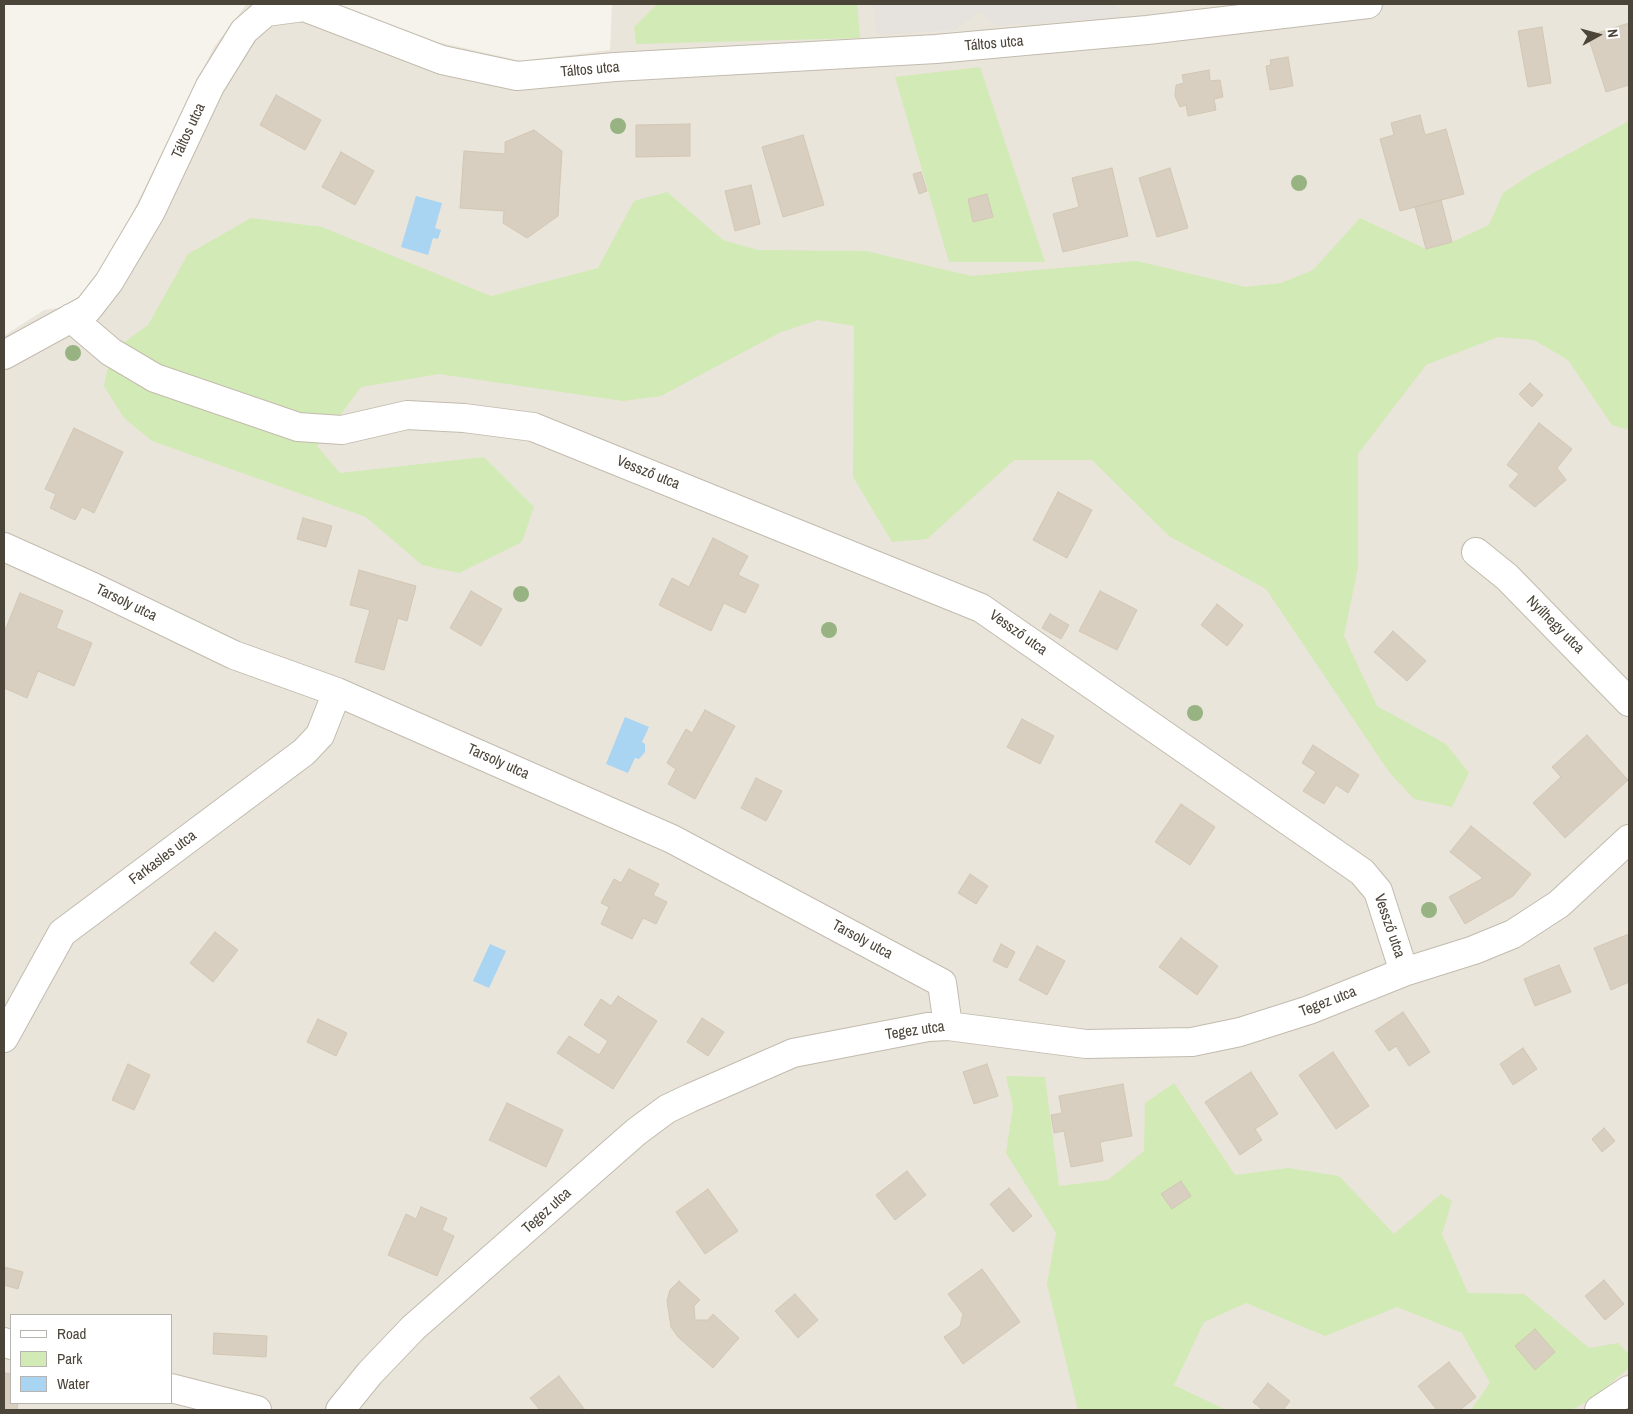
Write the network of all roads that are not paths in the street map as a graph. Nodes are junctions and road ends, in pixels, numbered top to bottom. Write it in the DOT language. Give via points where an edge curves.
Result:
graph roads {
  1 [pos="1368,4"];
  2 [pos="71,318"];
  3 [pos="4,355"];
  4 [pos="4,547"];
  5 [pos="1476,552"];
  6 [pos="337,692"];
  7 [pos="1629,702"];
  8 [pos="1629,839"];
  9 [pos="1404,972"];
  10 [pos="948,1026"];
  11 [pos="4,1038"];
  12 [pos="172,1388"];
  13 [pos="1629,1390"];
  14 [pos="257,1410"];
  15 [pos="340,1410"];
  16 [pos="1598,1410"];
  1 -- 2 [label="street, Táltos utca" via="1147,30 936,49 615,67 516,76 442,60 304,8 266,12 244,31 210,86 151,211 109,282 88,309"];
  2 -- 3 [label="street, Táltos utca"];
  2 -- 9 [label="street, Vessző utca" via="111,352 154,378 298,427 342,430 408,415 533,427 981,608 1362,872 1378,891"];
  4 -- 6 [label="street, Tarsoly utca" via="234,655"];
  5 -- 7 [label="street, Nyílhegy utca" via="1507,576"];
  6 -- 10 [label="street, Tarsoly utca" via="672,839 942,983"];
  6 -- 11 [label="street, Farkasles utca" via="320,735 304,752 62,933"];
  8 -- 9 [label="street, Tegez utca" via="1559,904 1513,934"];
  9 -- 10 [label="street, Tegez utca" via="1309,1010 1240,1032 1192,1042 1086,1044"];
  10 -- 15 [label="street, Tegez utca" via="794,1053 666,1109 606,1157 413,1328"];
  12 -- 14 [label="street"];
  13 -- 16 [label="street"];
}
